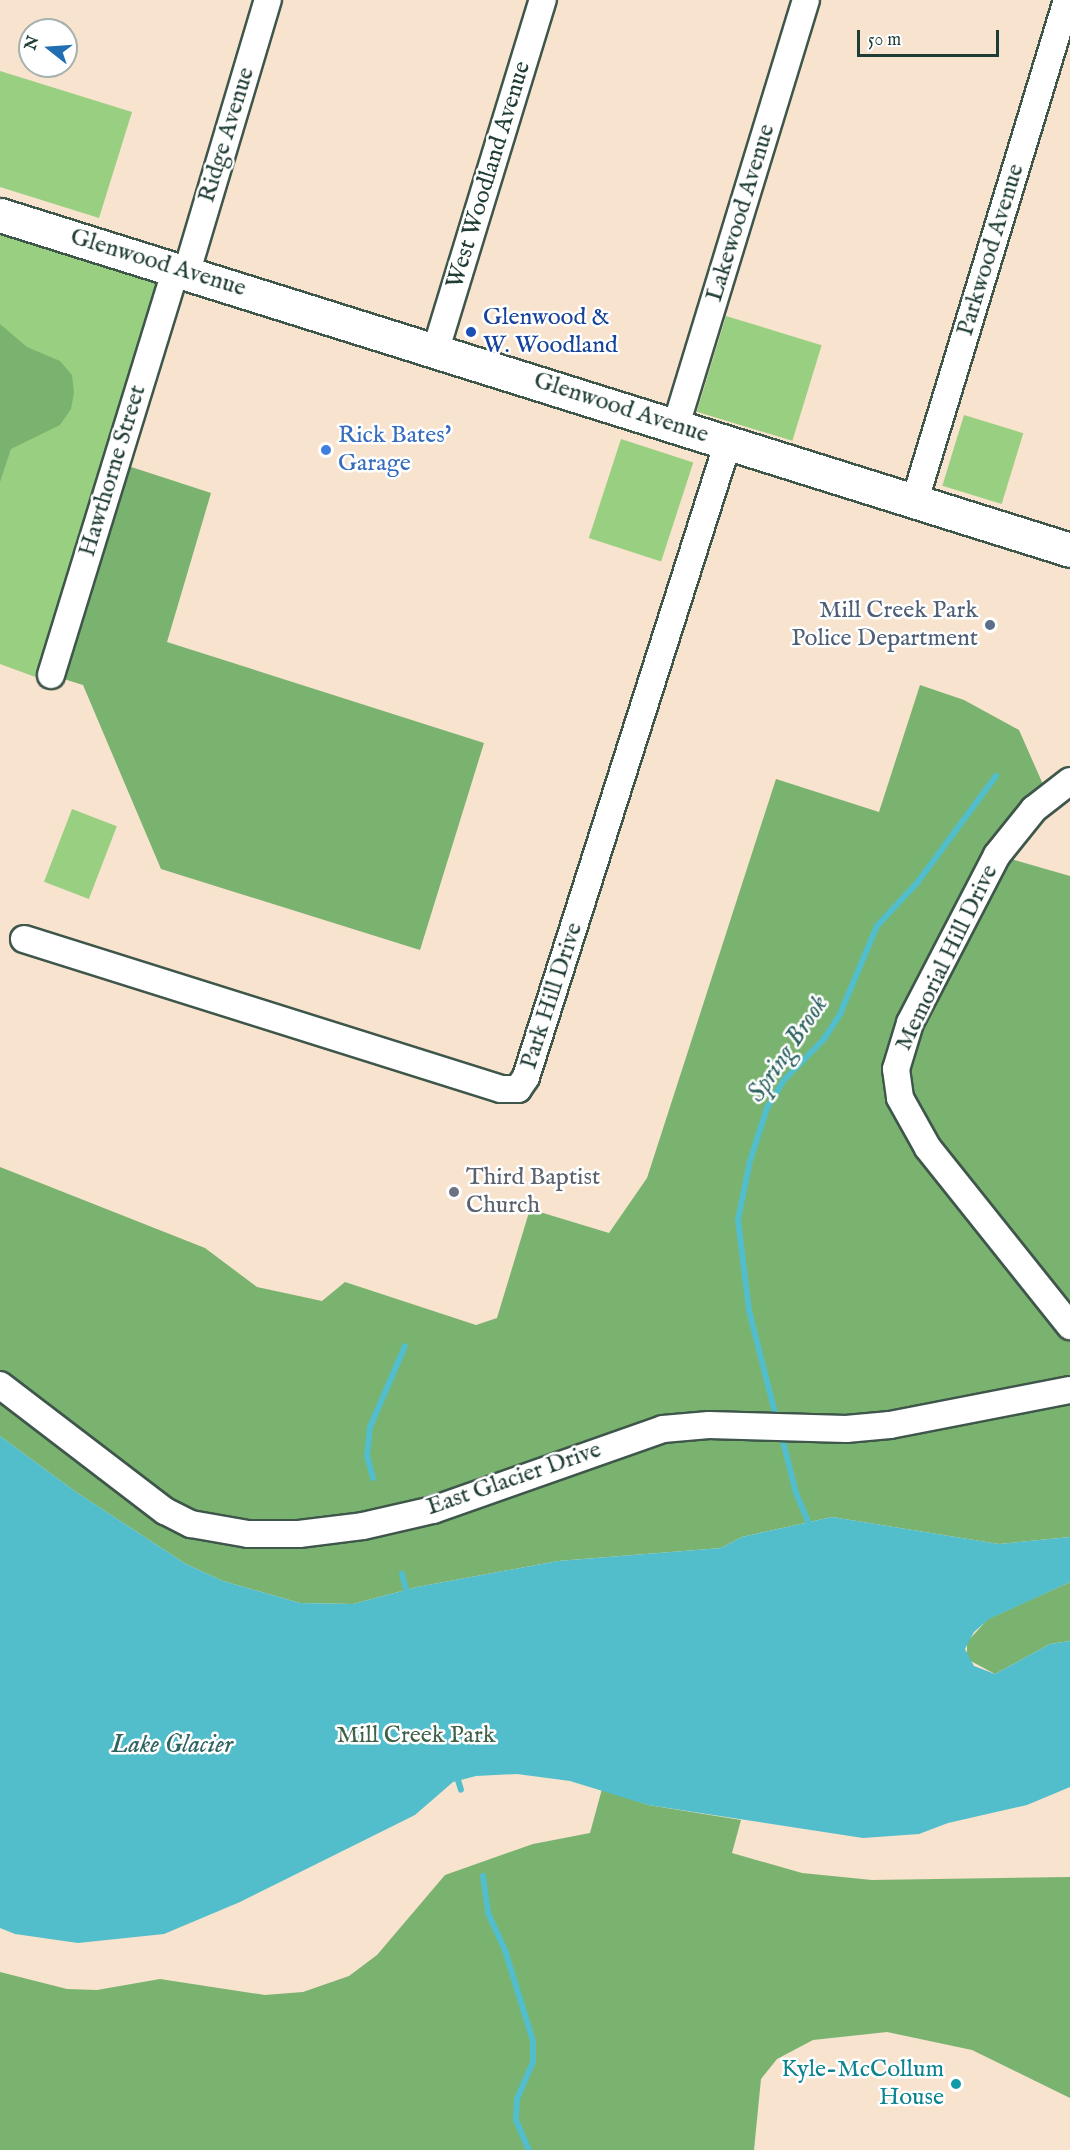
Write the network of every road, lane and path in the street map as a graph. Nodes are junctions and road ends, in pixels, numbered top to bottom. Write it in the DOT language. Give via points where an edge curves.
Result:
graph roads {
  1 [pos="268,0"];
  2 [pos="543,0"];
  3 [pos="806,0"];
  4 [pos="1067,0"];
  5 [pos="0,215"];
  6 [pos="181,269"];
  7 [pos="436,349"];
  8 [pos="676,425"];
  9 [pos="728,442"];
  10 [pos="915,500"];
  11 [pos="1070,550"];
  12 [pos="51,675"];
  13 [pos="1070,781"];
  14 [pos="24,939"];
  15 [pos="1070,1326"];
  16 [pos="0,1385"];
  17 [pos="1070,1390"];
  1 -- 6 [label="street, Ridge Avenue"];
  2 -- 7 [label="street, West Woodland Avenue"];
  3 -- 8 [label="street, Lakewood Avenue"];
  4 -- 10 [label="street, Parkwood Avenue"];
  5 -- 6 [label="main road, Glenwood Avenue"];
  6 -- 7 [label="main road, Glenwood Avenue"];
  6 -- 12 [label="street, Hawthorne Street"];
  7 -- 8 [label="main road, Glenwood Avenue"];
  8 -- 9 [label="main road, Glenwood Avenue"];
  9 -- 10 [label="main road, Glenwood Avenue"];
  9 -- 14 [label="street, Park Hill Drive" via="526,1077 518,1089 501,1089"];
  10 -- 11 [label="main road, Glenwood Avenue"];
  13 -- 15 [label="street, Memorial Hill Drive" via="1019,825 993,861 910,1023 897,1069 900,1098 927,1148"];
  16 -- 17 [label="street, East Glacier Drive" via="165,1511 191,1524 248,1534 299,1534 433,1510 646,1433 708,1425 846,1429 890,1425"];
}
